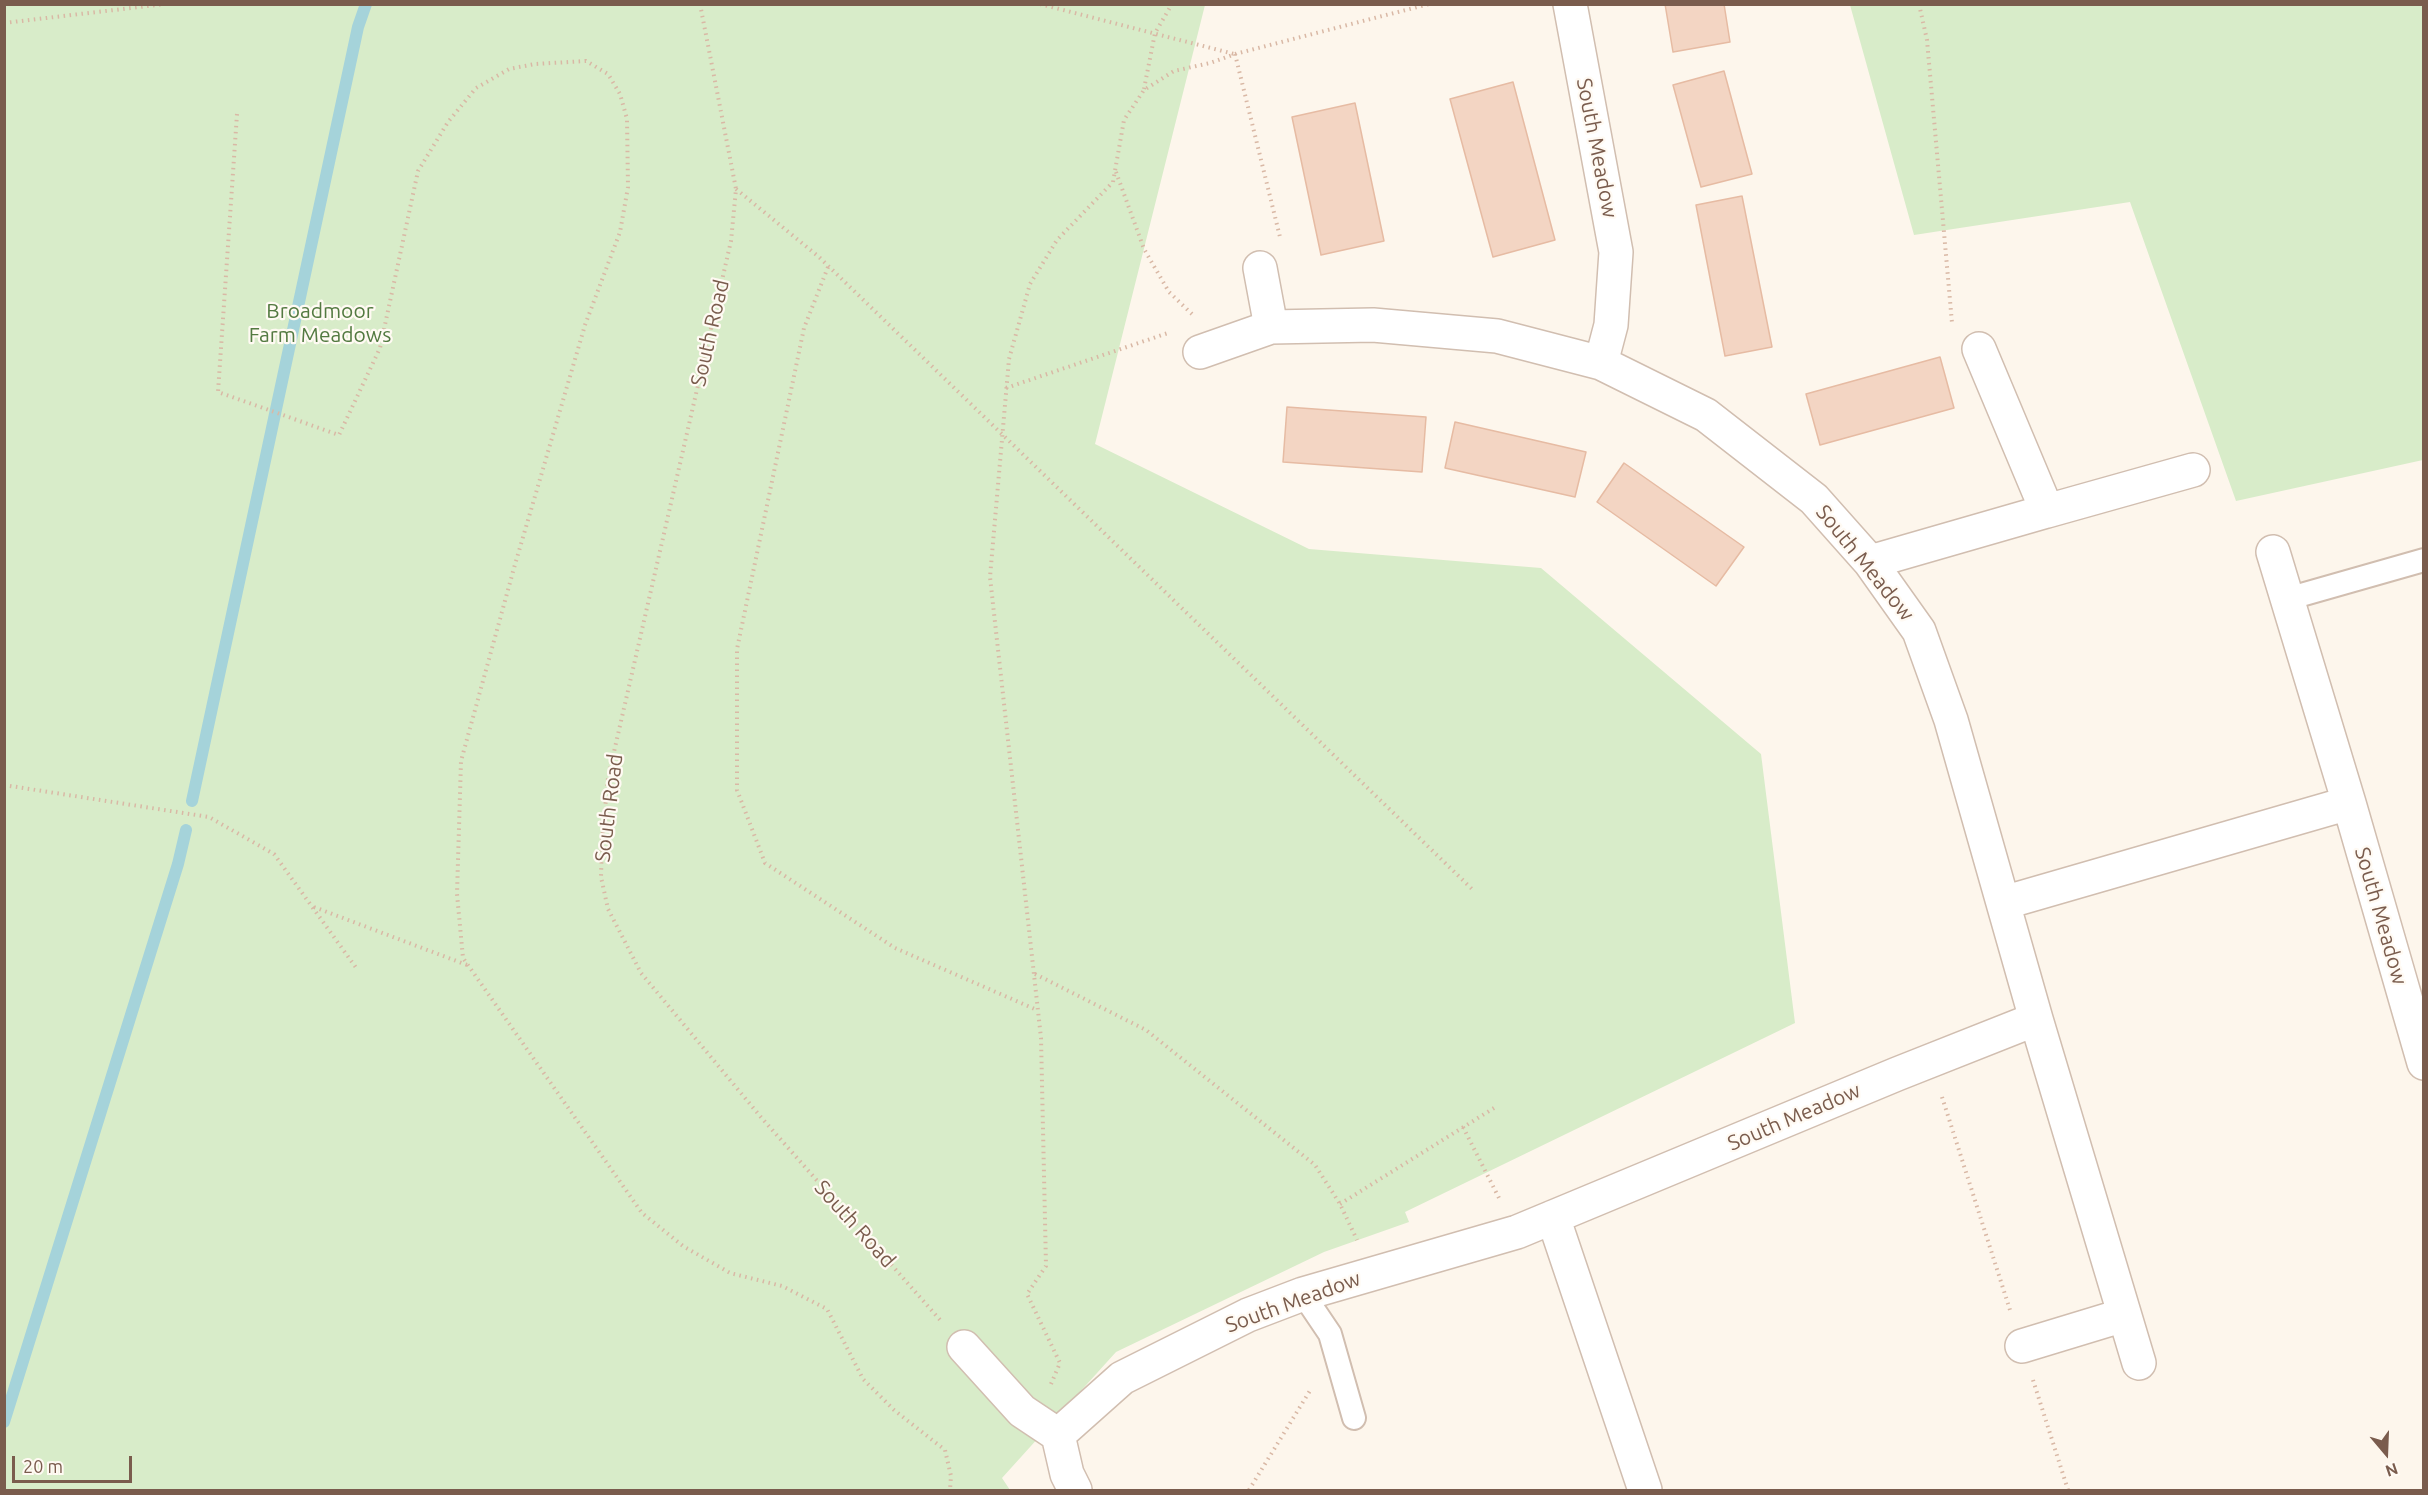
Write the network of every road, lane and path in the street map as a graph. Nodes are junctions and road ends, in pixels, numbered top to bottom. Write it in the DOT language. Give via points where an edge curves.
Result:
graph roads {
  1 [pos="165,4"];
  2 [pos="700,4"];
  3 [pos="1040,4"];
  4 [pos="1172,4"];
  5 [pos="1429,4"];
  6 [pos="1570,4"];
  7 [pos="1919,4"];
  8 [pos="4,23"];
  9 [pos="1155,33"];
  10 [pos="1235,54"];
  11 [pos="1144,90"];
  12 [pos="237,114"];
  13 [pos="1115,169"];
  14 [pos="736,189"];
  15 [pos="828,267"];
  16 [pos="1260,268"];
  17 [pos="1271,327"];
  18 [pos="1953,328"];
  19 [pos="1193,334"];
  20 [pos="1979,349"];
  21 [pos="1601,363"];
  22 [pos="1006,388"];
  23 [pos="1002,435"];
  24 [pos="2193,470"];
  25 [pos="2047,512"];
  26 [pos="2273,552"];
  27 [pos="2424,560"];
  28 [pos="1870,562"];
  29 [pos="2287,599"];
  30 [pos="4,785"];
  31 [pos="2349,803"];
  32 [pos="1472,889"];
  33 [pos="2003,903"];
  34 [pos="313,906"];
  35 [pos="467,965"];
  36 [pos="357,969"];
  37 [pos="1034,973"];
  38 [pos="1038,1010"];
  39 [pos="2036,1019"];
  40 [pos="1932,1059"];
  41 [pos="2424,1063"];
  42 [pos="1494,1108"];
  43 [pos="1463,1127"];
  44 [pos="1340,1204"];
  45 [pos="1553,1217"];
  46 [pos="1516,1232"];
  47 [pos="1374,1273"];
  48 [pos="1303,1294"];
  49 [pos="2124,1315"];
  50 [pos="2022,1346"];
  51 [pos="964,1347"];
  52 [pos="1334,1350"];
  53 [pos="2139,1363"];
  54 [pos="1354,1418"];
  55 [pos="1047,1428"];
  56 [pos="950,1491"];
  57 [pos="1075,1491"];
  58 [pos="1249,1491"];
  59 [pos="1645,1491"];
  60 [pos="2068,1491"];
  1 -- 8 [label="path"];
  2 -- 14 [label="path, South Road"];
  3 -- 9 [label="path"];
  4 -- 9 [label="path"];
  5 -- 10 [label="path"];
  6 -- 21 [label="street, South Meadow" via="1616,252 1611,325"];
  7 -- 18 [label="path" via="1927,40"];
  9 -- 10 [label="path"];
  9 -- 11 [label="path"];
  10 -- 11 [label="path" via="1174,71"];
  10 -- 16 [label="path" via="1286,259"];
  11 -- 13 [label="path" via="1124,120"];
  12 -- 35 [label="path" via="218,392 339,435 380,348 418,171 448,122 476,88 509,69 586,61 608,74 620,94 627,119 628,187 620,232 585,325 461,761 457,894"];
  13 -- 19 [label="path" via="1144,249"];
  13 -- 22 [label="path" via="1113,182 1057,240 1030,284 1009,359"];
  14 -- 15 [label="path"];
  14 -- 51 [label="path, South Road" via="731,241 608,778 602,840 602,878 608,909 641,973 760,1116"];
  15 -- 23 [label="path"];
  15 -- 38 [label="path" via="804,328 737,649 737,790 765,863 895,948"];
  16 -- 17 [label="street"];
  17 -- 19 [label="street, South Meadow"];
  17 -- 21 [label="street, South Meadow" via="1373,325 1497,336"];
  19 -- 22 [label="path"];
  20 -- 25 [label="street"];
  21 -- 28 [label="street, South Meadow" via="1706,415 1814,499"];
  22 -- 23 [label="path"];
  23 -- 32 [label="path"];
  23 -- 37 [label="path" via="990,577"];
  24 -- 25 [label="street"];
  25 -- 28 [label="street"];
  26 -- 29 [label="street, South Meadow"];
  27 -- 29 [label="lane"];
  28 -- 33 [label="street, South Meadow" via="1919,631 1951,720"];
  29 -- 31 [label="street, South Meadow"];
  30 -- 34 [label="path" via="209,816 274,854"];
  31 -- 33 [label="street"];
  31 -- 41 [label="street, South Meadow"];
  33 -- 39 [label="street, South Meadow"];
  34 -- 35 [label="path"];
  34 -- 36 [label="path"];
  35 -- 56 [label="path" via="642,1213 683,1246 730,1273 782,1286 827,1309 863,1379 894,1410 945,1450"];
  37 -- 38 [label="path"];
  37 -- 44 [label="path" via="1146,1030 1316,1165"];
  38 -- 55 [label="path" via="1046,1266 1027,1294 1060,1363"];
  39 -- 40 [label="street, South Meadow"];
  39 -- 49 [label="street, South Meadow"];
  40 -- 45 [label="street, South Meadow"];
  40 -- 50 [label="path"];
  42 -- 43 [label="path"];
  43 -- 44 [label="path"];
  43 -- 46 [label="path"];
  44 -- 47 [label="path"];
  45 -- 46 [label="street, South Meadow"];
  45 -- 59 [label="street"];
  46 -- 47 [label="street, South Meadow"];
  47 -- 48 [label="street, South Meadow"];
  48 -- 52 [label="lane" via="1330,1334"];
  48 -- 55 [label="street, South Meadow" via="1248,1315 1122,1378"];
  49 -- 50 [label="street"];
  49 -- 53 [label="street, South Meadow"];
  50 -- 60 [label="path"];
  51 -- 55 [label="street" via="1022,1411"];
  52 -- 54 [label="lane"];
  52 -- 58 [label="path"];
  55 -- 57 [label="street"];
}
